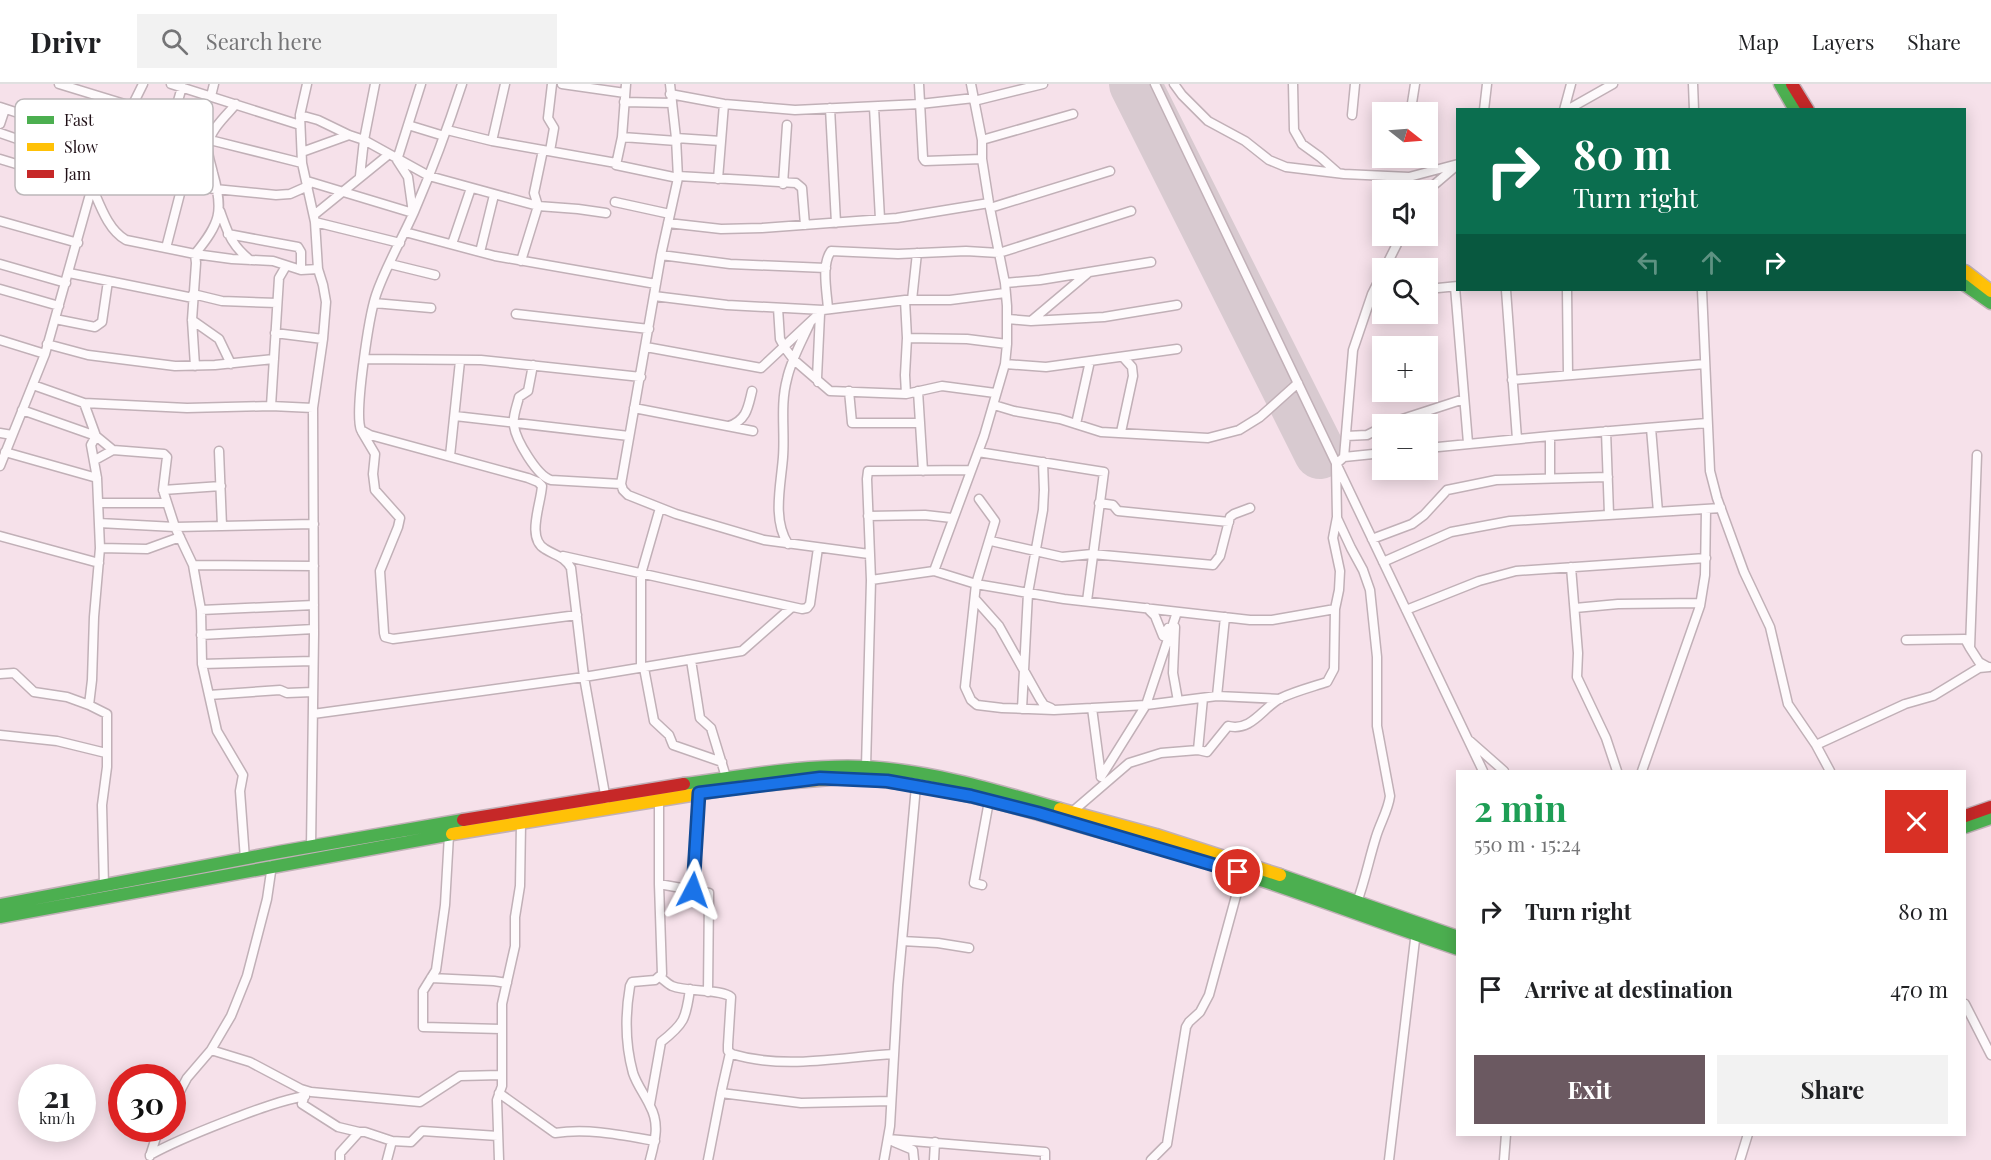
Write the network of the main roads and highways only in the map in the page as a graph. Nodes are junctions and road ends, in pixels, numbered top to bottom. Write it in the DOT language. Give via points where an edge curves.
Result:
graph roads {
  1 [pos="1780,84"];
  2 [pos="1792,84"];
  3 [pos="1795,108"];
  4 [pos="1807,108"];
  5 [pos="1966,272"];
  6 [pos="1966,286"];
  7 [pos="1991,291"];
  8 [pos="1991,303"];
  9 [pos="607,802"];
  10 [pos="1991,807"];
  11 [pos="1966,816"];
  12 [pos="1991,818"];
  13 [pos="1966,827"];
  14 [pos="0,905"];
  15 [pos="0,916"];
  16 [pos="1417,929"];
  17 [pos="1456,937"];
  18 [pos="1456,948"];
  1 -- 3 [label="main road"];
  2 -- 4 [label="main road"];
  5 -- 7 [label="main road"];
  6 -- 8 [label="main road"];
  9 -- 14 [label="main road" via="311,847"];
  9 -- 15 [label="main road" via="521,823"];
  9 -- 16 [label="main road" via="820,778 872,779 989,801 1161,848"];
  9 -- 16 [label="main road" via="726,777 816,767 866,767 932,777 1196,847 1357,902"];
  10 -- 11 [label="main road"];
  12 -- 13 [label="main road"];
  16 -- 17 [label="main road"];
  16 -- 18 [label="main road"];
}
